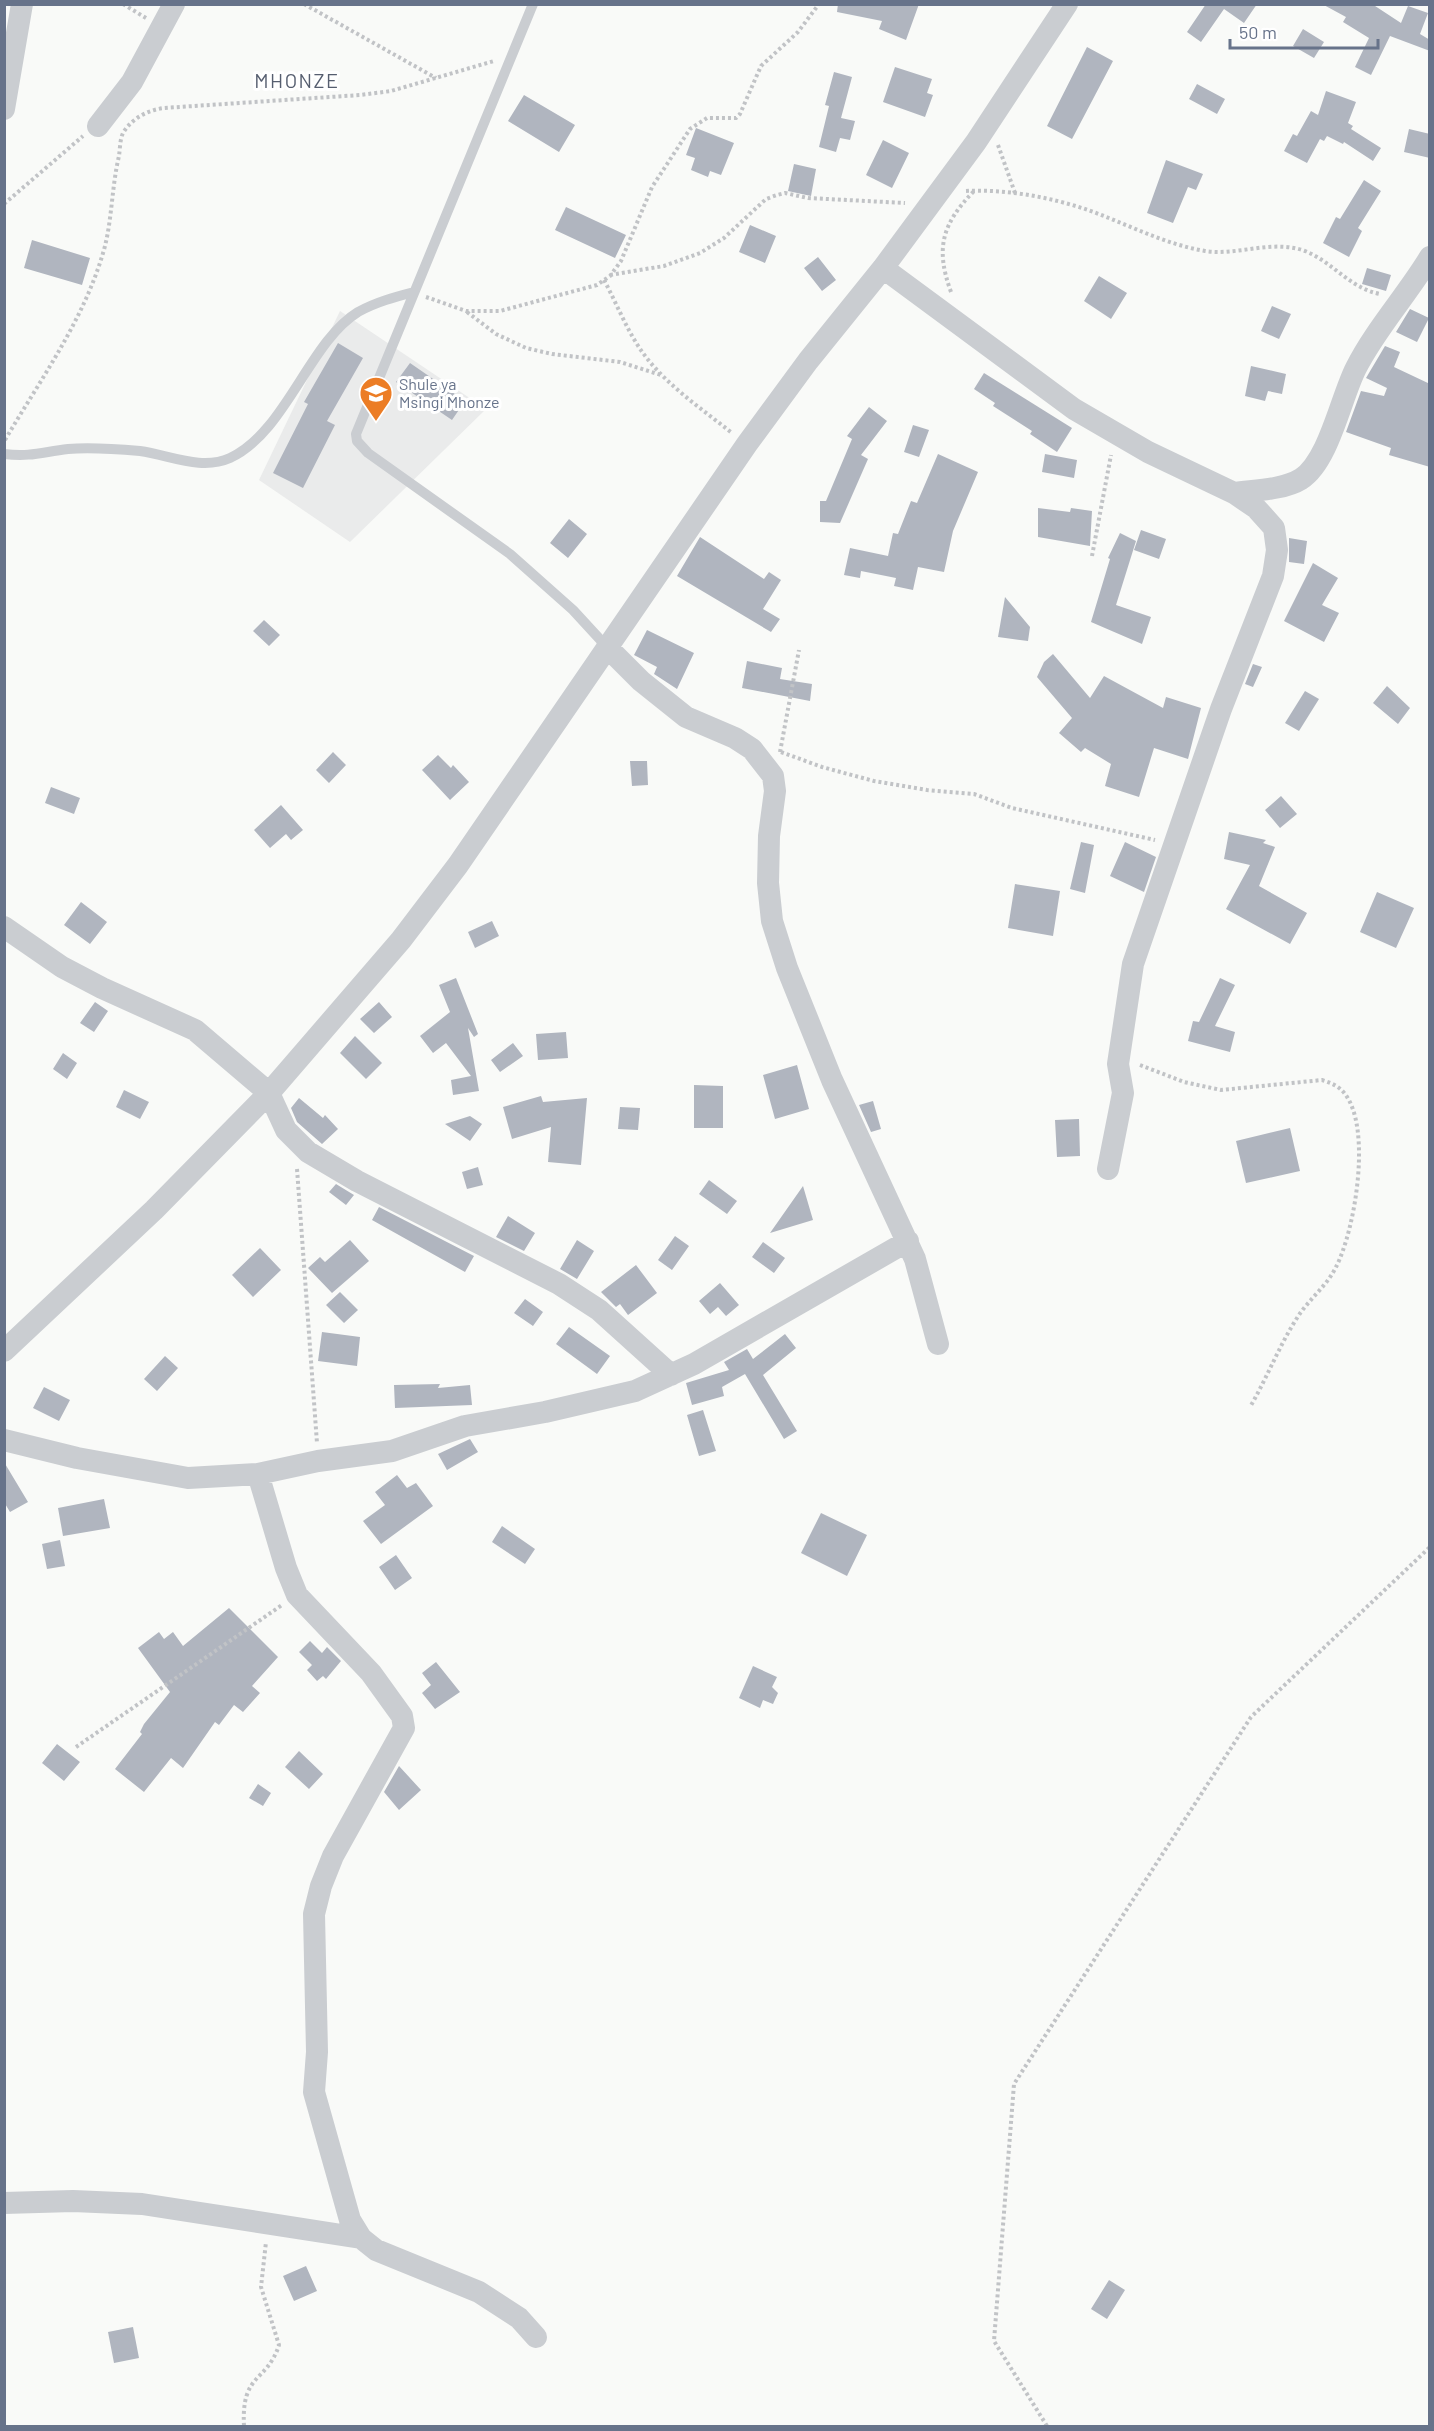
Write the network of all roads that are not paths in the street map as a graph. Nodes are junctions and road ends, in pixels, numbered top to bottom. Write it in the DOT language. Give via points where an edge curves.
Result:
graph roads {
  1 [pos="22,4"];
  2 [pos="174,4"];
  3 [pos="533,4"];
  4 [pos="1067,4"];
  5 [pos="4,108"];
  6 [pos="98,126"];
  7 [pos="1430,257"];
  8 [pos="883,268"];
  9 [pos="414,292"];
  10 [pos="4,454"];
  11 [pos="1234,493"];
  12 [pos="607,647"];
  13 [pos="4,927"];
  14 [pos="268,1093"];
  15 [pos="1108,1168"];
  16 [pos="908,1241"];
  17 [pos="938,1344"];
  18 [pos="4,1351"];
  19 [pos="671,1375"];
  20 [pos="4,1440"];
  21 [pos="258,1474"];
  22 [pos="4,2203"];
  23 [pos="361,2238"];
  24 [pos="536,2337"];
  1 -- 5 [label="street"];
  2 -- 6 [label="street" via="132,82"];
  3 -- 9 [label="lane"];
  4 -- 8 [label="street" via="988,123"];
  7 -- 11 [label="street" via="1355,369 1326,443 1310,471 1290,484"];
  8 -- 11 [label="street" via="1036,382 1117,434"];
  8 -- 12 [label="street" via="808,360"];
  9 -- 10 [label="lane" via="382,300 357,313 335,332 281,409 253,440 218,462 106,448 68,449 30,457"];
  9 -- 12 [label="lane" via="356,434 357,441 368,453 510,554 573,610"];
  11 -- 15 [label="street" via="1256,508 1274,528 1277,550 1273,576 1221,709 1133,964 1118,1074 1123,1093"];
  12 -- 14 [label="street" via="401,940"];
  12 -- 16 [label="street" via="686,717 752,749 773,776 768,883 772,921 832,1080"];
  13 -- 14 [label="street" via="72,972 195,1030"];
  14 -- 18 [label="street" via="154,1210"];
  14 -- 19 [label="street" via="295,1142 322,1162 560,1284 599,1310"];
  16 -- 17 [label="street"];
  16 -- 19 [label="street"];
  19 -- 21 [label="street" via="635,1391 465,1426 392,1451"];
  20 -- 21 [label="street" via="178,1476"];
  21 -- 23 [label="street" via="297,1595 354,1653 402,1716 404,1728 338,1846 314,1914 314,2092 350,2220"];
  22 -- 23 [label="street" via="142,2204"];
  23 -- 24 [label="street" via="376,2250 479,2292 519,2318"];
}
